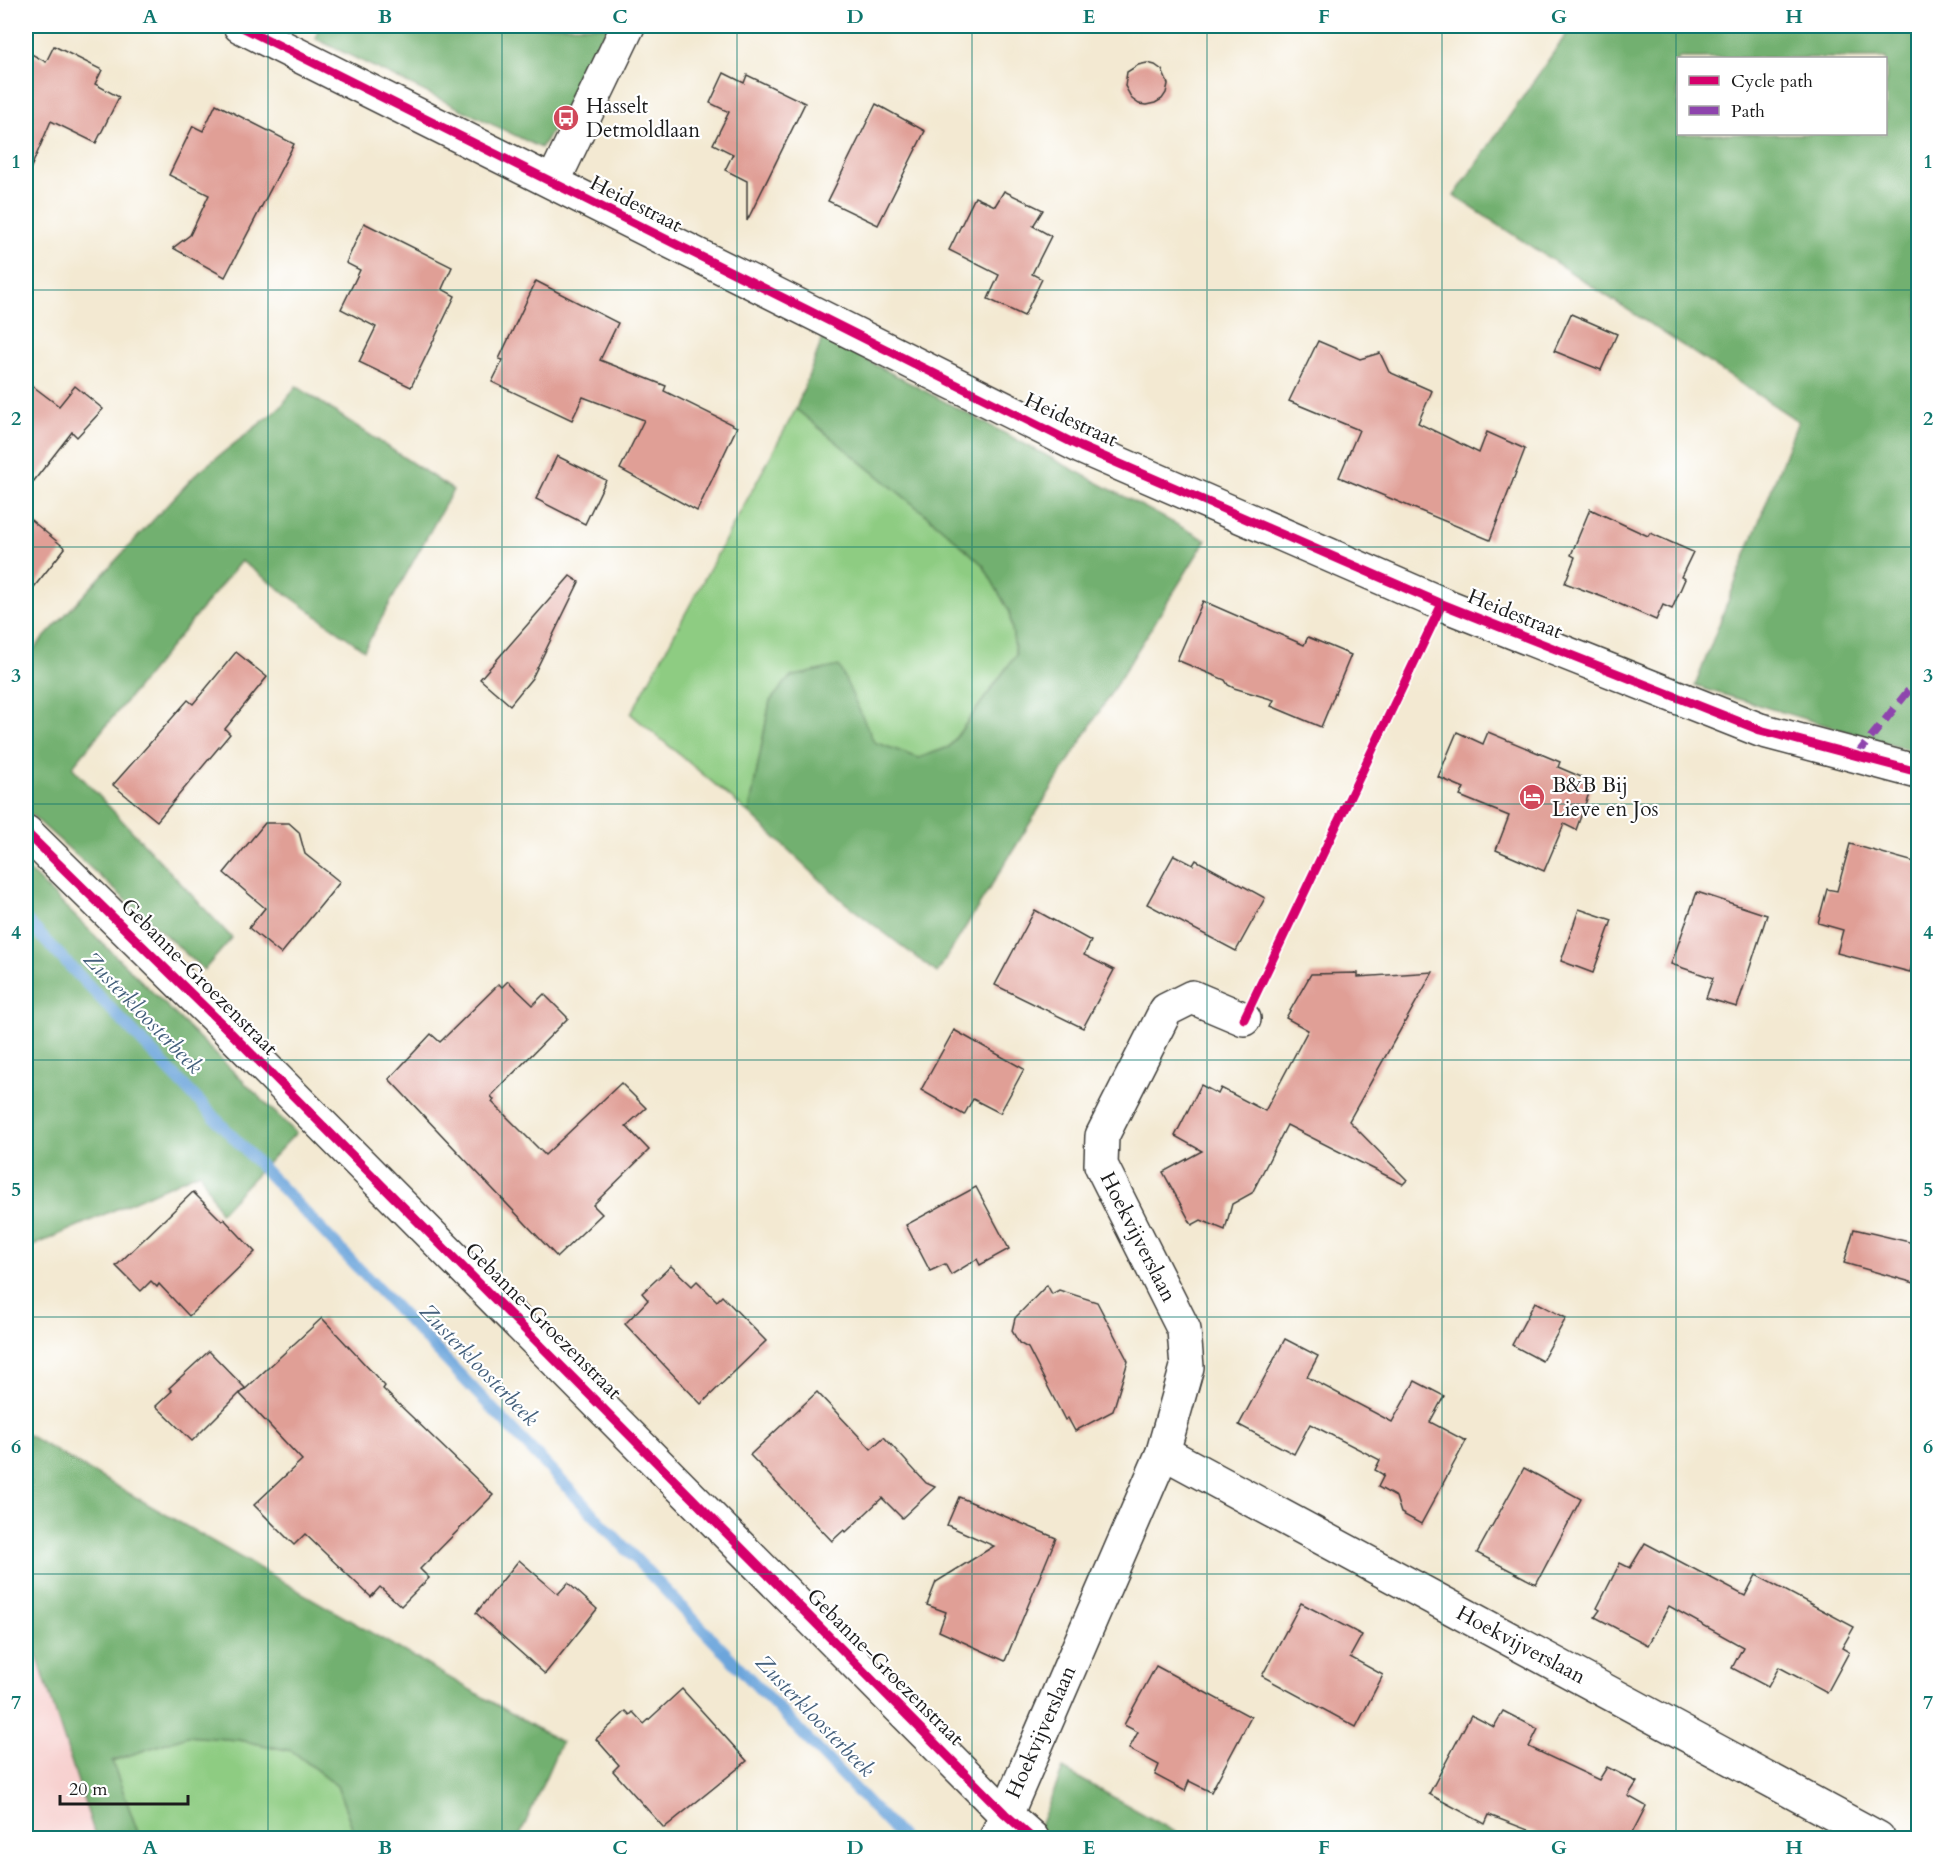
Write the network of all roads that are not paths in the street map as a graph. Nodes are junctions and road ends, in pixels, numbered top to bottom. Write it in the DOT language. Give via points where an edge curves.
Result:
graph roads {
  1 [pos="240,26"];
  2 [pos="628,26"];
  3 [pos="553,182"];
  4 [pos="1918,772"];
  5 [pos="26,832"];
  6 [pos="1244,1019"];
  7 [pos="1163,1452"];
  8 [pos="1001,1826"];
  9 [pos="1032,1839"];
  10 [pos="1878,1839"];
  1 -- 3 [label="street, Heidestraat"];
  2 -- 3 [label="street"];
  3 -- 4 [label="street, Heidestraat" via="1081,447 1442,604 1760,730"];
  5 -- 8 [label="street, Gebanne-Groezenstraat" via="232,1034"];
  6 -- 7 [label="street, Hoekvijverslaan" via="1192,998 1166,1010 1102,1136 1101,1165 1184,1329 1187,1367"];
  7 -- 8 [label="street, Hoekvijverslaan"];
  7 -- 10 [label="street, Hoekvijverslaan"];
  8 -- 9 [label="street, Gebanne-Groezenstraat"];
}
